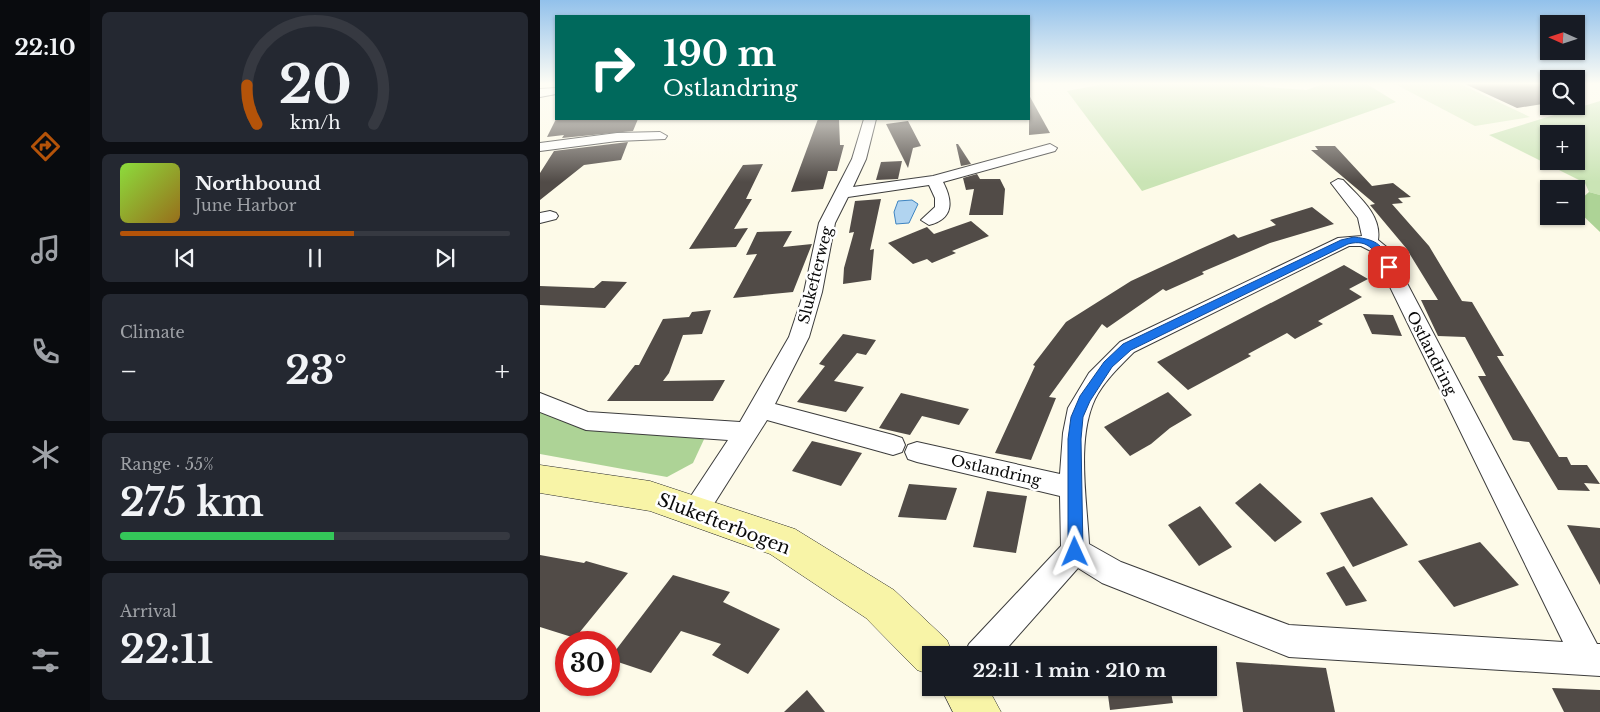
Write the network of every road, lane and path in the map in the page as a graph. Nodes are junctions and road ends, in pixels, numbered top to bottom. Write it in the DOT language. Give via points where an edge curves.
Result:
graph roads {
  1 [pos="870,120"];
  2 [pos="660,136"];
  3 [pos="540,147"];
  4 [pos="1050,148"];
  5 [pos="934,180"];
  6 [pos="1338,183"];
  7 [pos="842,193"];
  8 [pos="929,220"];
  9 [pos="1369,242"];
  10 [pos="540,402"];
  11 [pos="762,409"];
  12 [pos="748,432"];
  13 [pos="893,445"];
  14 [pos="917,452"];
  15 [pos="540,479"];
  16 [pos="1074,488"];
  17 [pos="696,510"];
  18 [pos="1075,552"];
  19 [pos="923,646"];
  20 [pos="988,646"];
  21 [pos="1594,660"];
  22 [pos="968,696"];
  23 [pos="979,712"];
  1 -- 7 [label="street, Slukefterweg" via="859,158"];
  2 -- 3 [label="street" via="616,137"];
  4 -- 5 [label="street"];
  5 -- 7 [label="street"];
  5 -- 8 [label="street" via="944,200 943,208"];
  6 -- 9 [label="street" via="1371,223"];
  7 -- 11 [label="street, Slukefterweg" via="827,223 813,292 799,337"];
  9 -- 16 [label="street" via="1344,242 1127,347 1108,364 1084,399 1077,417"];
  9 -- 21 [label="street, Ostlandring" via="1380,249"];
  10 -- 12 [label="street" via="586,421"];
  11 -- 12 [label="street, Slukefterweg"];
  11 -- 13 [label="street"];
  12 -- 17 [label="street, Slukefterweg"];
  14 -- 16 [label="street, Ostlandring"];
  15 -- 17 [label="street, Slukefterbogen" via="650,496"];
  16 -- 18 [label="street"];
  17 -- 19 [label="street, Slukefterbogen" via="782,542 880,604"];
  18 -- 20 [label="street"];
  18 -- 21 [label="street, Ostlandring" via="1112,573 1289,641"];
  22 -- 23 [label="street"];
}
